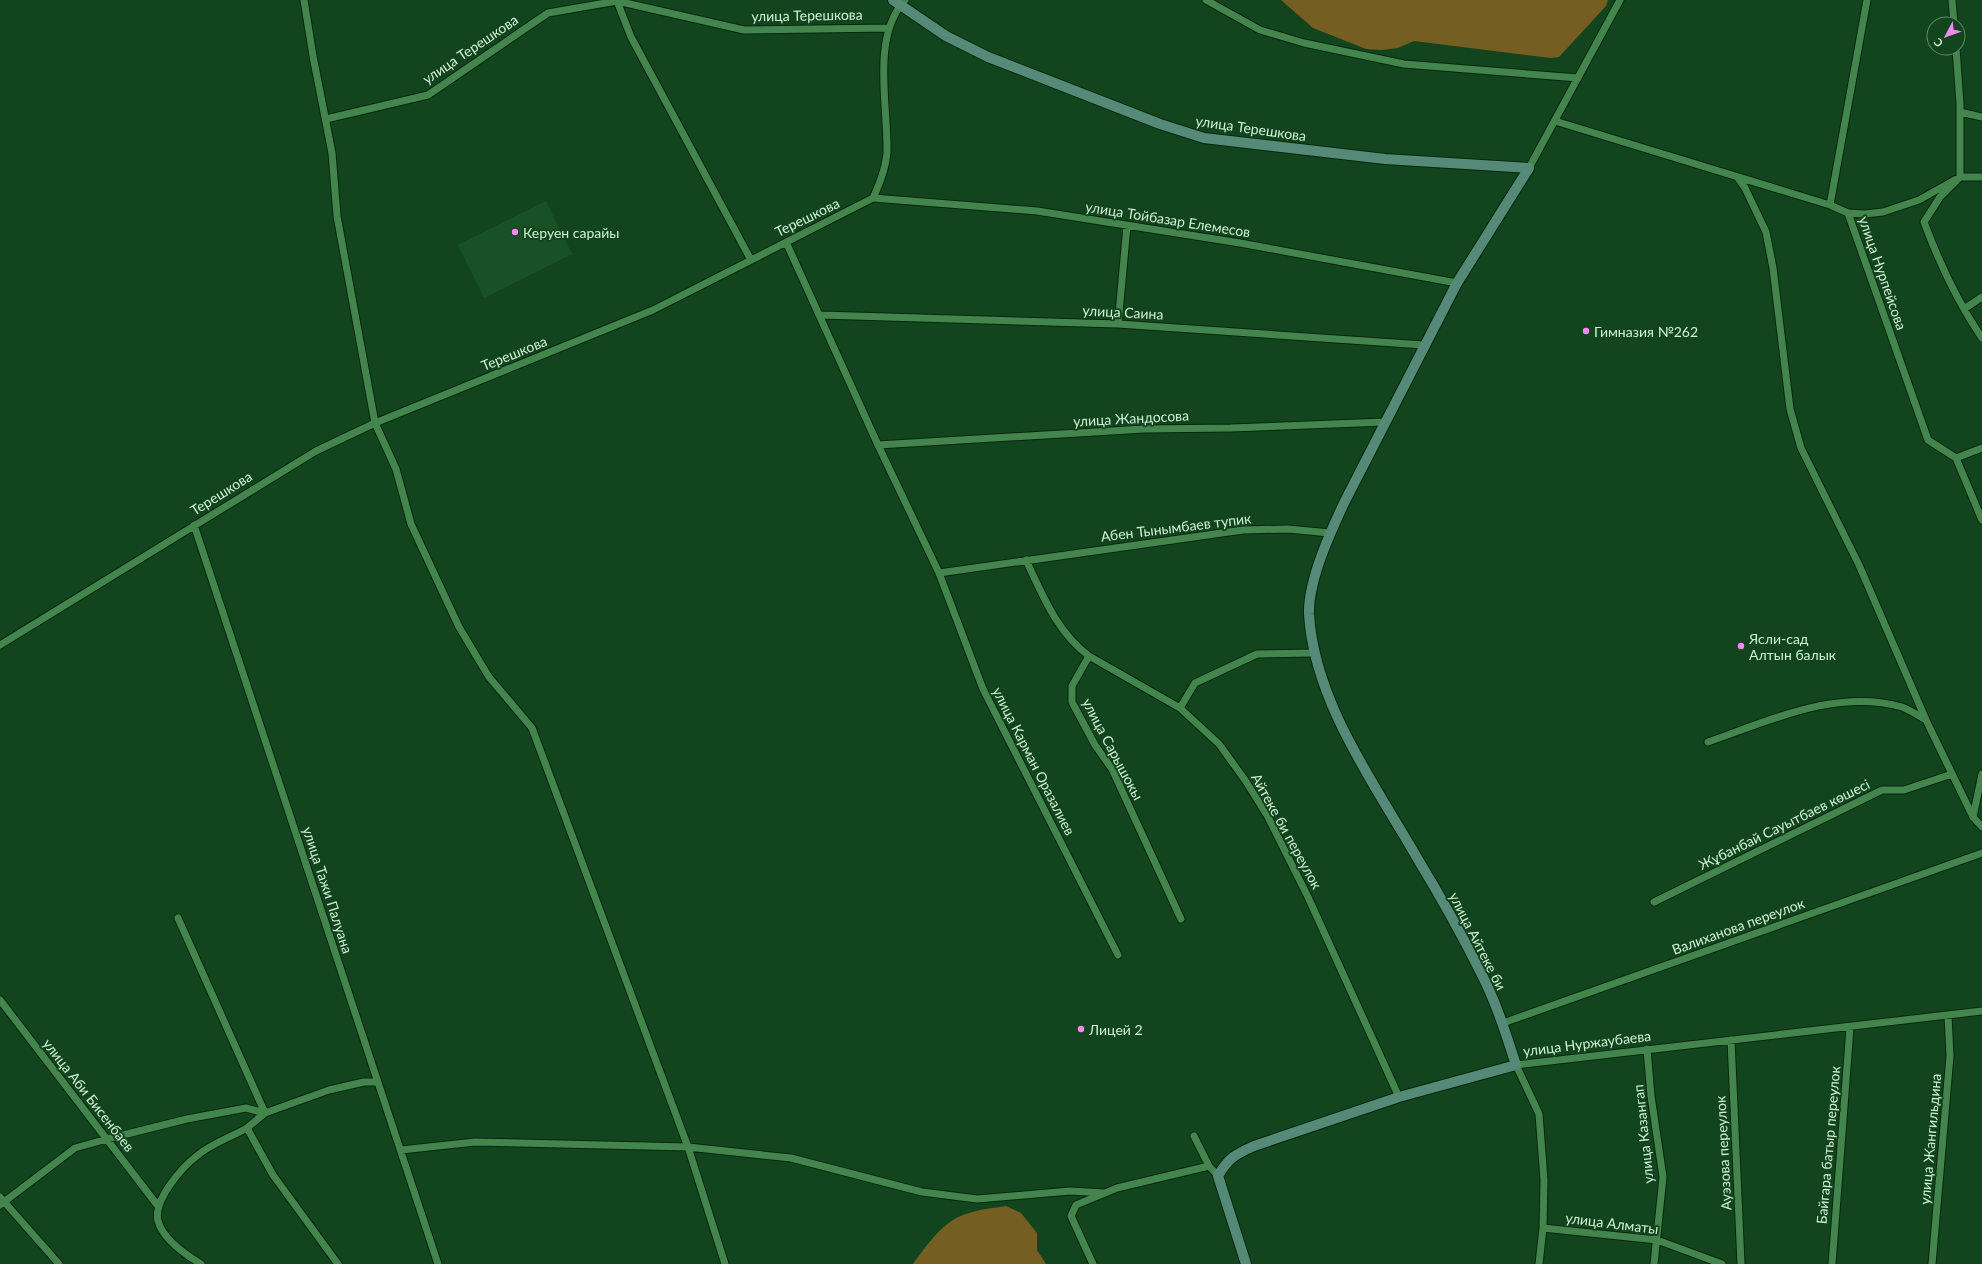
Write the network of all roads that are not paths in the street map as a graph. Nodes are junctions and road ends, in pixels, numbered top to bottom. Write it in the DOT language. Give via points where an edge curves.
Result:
graph roads {
  1 [pos="304,0"];
  2 [pos="1206,0"];
  3 [pos="1620,0"];
  4 [pos="1867,0"];
  5 [pos="1952,0"];
  6 [pos="617,1"];
  7 [pos="900,1"];
  8 [pos="1953,16"];
  9 [pos="889,28"];
  10 [pos="1956,56"];
  11 [pos="1578,78"];
  12 [pos="1960,112"];
  13 [pos="1982,117"];
  14 [pos="326,119"];
  15 [pos="1555,121"];
  16 [pos="1529,168"];
  17 [pos="1982,177"];
  18 [pos="1738,178"];
  19 [pos="1960,178"];
  20 [pos="873,198"];
  21 [pos="1830,205"];
  22 [pos="1848,213"];
  23 [pos="1127,226"];
  24 [pos="786,242"];
  25 [pos="751,260"];
  26 [pos="1457,283"];
  27 [pos="1982,297"];
  28 [pos="1964,309"];
  29 [pos="821,315"];
  30 [pos="1118,324"];
  31 [pos="1982,338"];
  32 [pos="1424,345"];
  33 [pos="1384,422"];
  34 [pos="375,423"];
  35 [pos="878,445"];
  36 [pos="1982,448"];
  37 [pos="1956,458"];
  38 [pos="1982,520"];
  39 [pos="194,525"];
  40 [pos="1330,532"];
  41 [pos="1026,560"];
  42 [pos="939,573"];
  43 [pos="0,645"];
  44 [pos="1314,653"];
  45 [pos="1089,656"];
  46 [pos="1180,708"];
  47 [pos="1926,720"];
  48 [pos="1708,742"];
  49 [pos="1952,774"];
  50 [pos="1982,774"];
  51 [pos="1973,817"];
  52 [pos="1982,827"];
  53 [pos="1982,853"];
  54 [pos="1654,902"];
  55 [pos="178,918"];
  56 [pos="1181,919"];
  57 [pos="1118,955"];
  58 [pos="0,1000"];
  59 [pos="1982,1011"];
  60 [pos="1948,1016"];
  61 [pos="1503,1023"];
  62 [pos="1850,1028"];
  63 [pos="1731,1040"];
  64 [pos="1648,1049"];
  65 [pos="1516,1065"];
  66 [pos="377,1082"];
  67 [pos="1399,1097"];
  68 [pos="265,1113"];
  69 [pos="247,1128"];
  70 [pos="1194,1136"];
  71 [pos="107,1139"];
  72 [pos="688,1147"];
  73 [pos="401,1150"];
  74 [pos="1209,1166"];
  75 [pos="1218,1176"];
  76 [pos="1105,1192"];
  77 [pos="1,1201"];
  78 [pos="158,1206"];
  79 [pos="1543,1228"];
  80 [pos="1657,1240"];
  81 [pos="59,1264"];
  82 [pos="201,1264"];
  83 [pos="338,1264"];
  84 [pos="438,1264"];
  85 [pos="725,1264"];
  86 [pos="1093,1264"];
  87 [pos="1246,1264"];
  88 [pos="1539,1264"];
  89 [pos="1654,1264"];
  90 [pos="1722,1264"];
  91 [pos="1741,1264"];
  92 [pos="1832,1264"];
  93 [pos="1932,1264"];
  1 -- 14 [label="street"];
  2 -- 11 [label="street" via="1260,30 1304,43 1404,64"];
  3 -- 11 [label="street"];
  4 -- 21 [label="street"];
  5 -- 8 [label="street"];
  6 -- 9 [label="street, улица Терешкова" via="744,30"];
  6 -- 14 [label="street, улица Терешкова" via="548,12 428,95"];
  6 -- 25 [label="street" via="631,37"];
  7 -- 9 [label="street"];
  7 -- 16 [label="street, улица Терешкова" via="946,36 988,57 1160,124 1204,138 1385,159"];
  9 -- 20 [label="street" via="884,51 887,153 883,175"];
  10 -- 12 [label="street"];
  11 -- 15 [label="street"];
  12 -- 13 [label="street"];
  12 -- 19 [label="street"];
  14 -- 34 [label="street" via="332,153 337,216"];
  15 -- 16 [label="street"];
  15 -- 18 [label="street, улица Нурпейсова"];
  16 -- 26 [label="street, улица Айтеке би"];
  17 -- 19 [label="street"];
  18 -- 21 [label="street, улица Нурпейсова"];
  18 -- 47 [label="street" via="1766,232 1773,268 1790,409 1801,448 1859,565"];
  19 -- 22 [label="street" via="1919,200 1883,212"];
  19 -- 28 [label="street" via="1940,197 1924,222"];
  20 -- 23 [label="street, улица Тойбазар Елемесов" via="1037,211"];
  20 -- 24 [label="street, Терешкова"];
  21 -- 22 [label="street, улица Нурпейсова"];
  22 -- 37 [label="street, улица Нурпейсова" via="1928,440"];
  23 -- 26 [label="street, улица Тойбазар Елемесов" via="1240,243"];
  23 -- 30 [label="street"];
  24 -- 25 [label="street, Терешкова"];
  24 -- 29 [label="street, улица Карман Оразалиев"];
  25 -- 34 [label="street, Терешкова" via="653,310"];
  26 -- 32 [label="street, улица Айтеке би"];
  27 -- 28 [label="street"];
  28 -- 31 [label="street"];
  29 -- 30 [label="street, улица Саина"];
  29 -- 35 [label="street, улица Карман Оразалиев"];
  30 -- 32 [label="street, улица Саина"];
  32 -- 33 [label="street, улица Айтеке би"];
  33 -- 35 [label="street, улица Жандосова" via="1144,429"];
  33 -- 40 [label="street, улица Айтеке би"];
  34 -- 39 [label="street, Терешкова" via="316,451"];
  34 -- 72 [label="street" via="396,469 411,524 459,627 489,676 532,728"];
  35 -- 42 [label="street, улица Карман Оразалиев"];
  36 -- 37 [label="street"];
  37 -- 38 [label="street"];
  39 -- 43 [label="street, Терешкова"];
  39 -- 66 [label="street, улица Тажи Палуана"];
  40 -- 41 [label="street, Абен Тынымбаев тупик" via="1288,529 1244,530"];
  40 -- 44 [label="street, улица Айтеке би" via="1313,585 1309,613"];
  41 -- 42 [label="street, Абен Тынымбаев тупик"];
  41 -- 45 [label="street, Айтеке би переулок" via="1065,635"];
  42 -- 57 [label="street, улица Карман Оразалиев" via="983,689"];
  44 -- 46 [label="street" via="1257,654 1195,683"];
  44 -- 61 [label="street, улица Айтеке би" via="1340,724 1482,973"];
  45 -- 46 [label="street, Айтеке би переулок"];
  45 -- 56 [label="street, улица Сарышокы" via="1072,686 1072,702 1095,745 1112,769"];
  46 -- 67 [label="street, Айтеке би переулок" via="1219,744 1268,817 1308,897"];
  47 -- 48 [label="street" via="1903,708 1875,702 1847,702 1818,706"];
  47 -- 49 [label="street"];
  49 -- 51 [label="street"];
  49 -- 54 [label="street, Жұбанбай Сауытбаев көшесі" via="1904,790 1882,790"];
  50 -- 51 [label="street"];
  51 -- 52 [label="street"];
  53 -- 61 [label="street, Валиханова переулок"];
  55 -- 68 [label="street"];
  58 -- 71 [label="street, улица Аби Бисенбаев"];
  59 -- 60 [label="street, улица Нуржаубаева"];
  60 -- 62 [label="street, улица Нуржаубаева"];
  60 -- 93 [label="street, улица Жангильдина" via="1950,1056"];
  61 -- 65 [label="street, улица Айтеке би"];
  62 -- 63 [label="street, улица Нуржаубаева"];
  62 -- 92 [label="street, Байгара батыр переулок"];
  63 -- 64 [label="street, улица Нуржаубаева"];
  63 -- 91 [label="street, Ауэзова переулок"];
  64 -- 65 [label="street, улица Нуржаубаева"];
  64 -- 80 [label="street, улица Казангап" via="1651,1096 1663,1177"];
  65 -- 67 [label="street, улица Нуржаубаева"];
  65 -- 79 [label="street, улица Айтеке би" via="1539,1114 1544,1180"];
  66 -- 68 [label="street" via="364,1082 329,1090"];
  66 -- 73 [label="street, улица Тажи Палуана"];
  67 -- 75 [label="street, улица Нуржаубаева" via="1254,1146 1235,1155 1225,1164"];
  68 -- 69 [label="street"];
  68 -- 71 [label="street" via="246,1108 187,1119"];
  69 -- 78 [label="street" via="198,1154 175,1176"];
  69 -- 83 [label="street" via="273,1175"];
  70 -- 74 [label="street"];
  71 -- 77 [label="street" via="75,1148"];
  71 -- 78 [label="street, улица Аби Бисенбаев"];
  72 -- 73 [label="street" via="475,1142"];
  72 -- 76 [label="street" via="791,1158 922,1192 977,1199 1070,1191"];
  72 -- 85 [label="street"];
  73 -- 84 [label="street, улица Тажи Палуана"];
  74 -- 75 [label="street"];
  74 -- 76 [label="street"];
  75 -- 87 [label="street"];
  76 -- 86 [label="street" via="1076,1205 1071,1216"];
  77 -- 81 [label="street"];
  78 -- 82 [label="street, улица Аби Бисенбаев" via="158,1221 171,1241 187,1256"];
  79 -- 80 [label="street, улица Алматы"];
  79 -- 88 [label="street, улица Айтеке би"];
  80 -- 89 [label="street, улица Казангап"];
  80 -- 90 [label="street, улица Алматы"];
}
